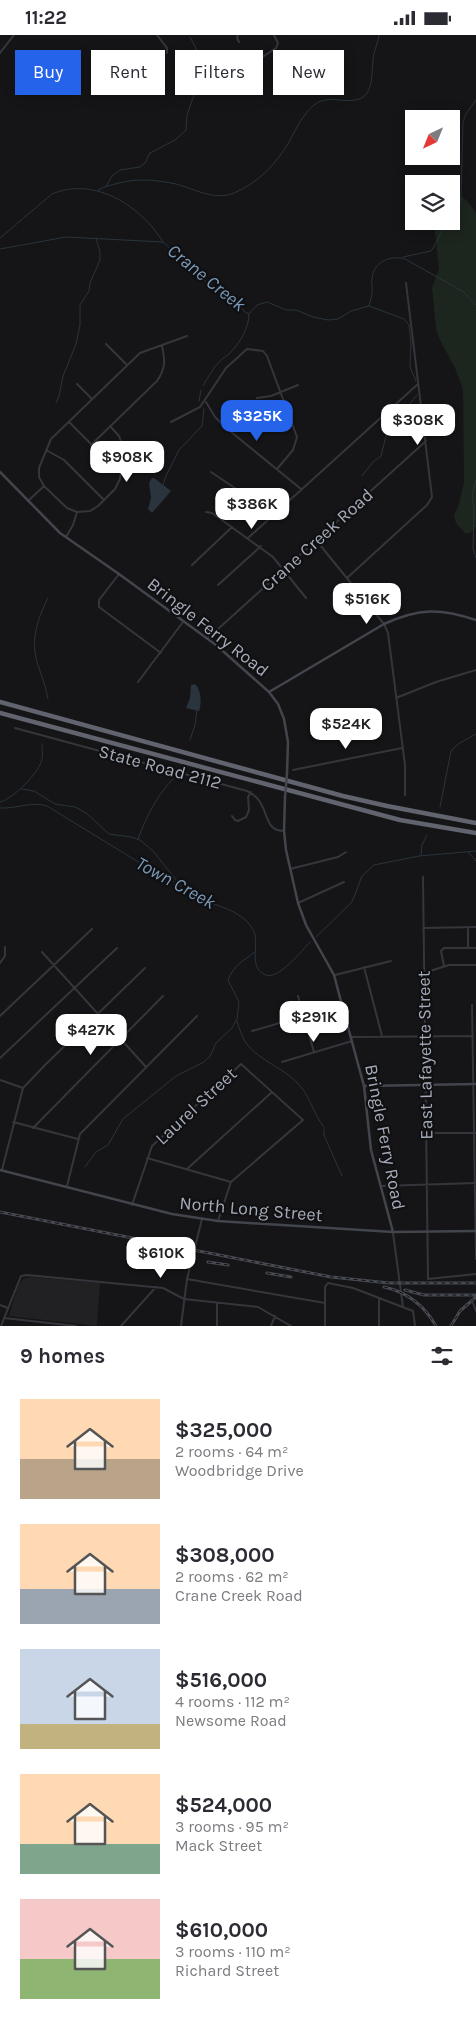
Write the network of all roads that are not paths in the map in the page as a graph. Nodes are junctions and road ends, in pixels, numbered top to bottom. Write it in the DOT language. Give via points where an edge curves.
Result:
graph roads {
  1 [pos="14,35"];
  2 [pos="157,35"];
  3 [pos="238,35"];
  4 [pos="274,35"];
  5 [pos="240,42"];
  6 [pos="0,53"];
  7 [pos="167,53"];
  8 [pos="263,57"];
  9 [pos="230,79"];
  10 [pos="406,283"];
  11 [pos="188,336"];
  12 [pos="106,344"];
  13 [pos="162,346"];
  14 [pos="127,365"];
  15 [pos="77,384"];
  16 [pos="418,384"];
  17 [pos="298,385"];
  18 [pos="281,392"];
  19 [pos="257,398"];
  20 [pos="92,399"];
  21 [pos="206,401"];
  22 [pos="69,421"];
  23 [pos="171,422"];
  24 [pos="110,426"];
  25 [pos="426,441"];
  26 [pos="91,445"];
  27 [pos="46,450"];
  28 [pos="122,461"];
  29 [pos="277,469"];
  30 [pos="0,472"];
  31 [pos="211,472"];
  32 [pos="44,486"];
  33 [pos="302,489"];
  34 [pos="28,501"];
  35 [pos="104,501"];
  36 [pos="77,512"];
  37 [pos="206,512"];
  38 [pos="270,517"];
  39 [pos="232,527"];
  40 [pos="66,537"];
  41 [pos="248,537"];
  42 [pos="316,540"];
  43 [pos="260,546"];
  44 [pos="192,565"];
  45 [pos="284,570"];
  46 [pos="119,574"];
  47 [pos="347,577"];
  48 [pos="218,585"];
  49 [pos="306,598"];
  50 [pos="476,620"];
  51 [pos="184,622"];
  52 [pos="384,625"];
  53 [pos="207,639"];
  54 [pos="160,653"];
  55 [pos="476,670"];
  56 [pos="138,682"];
  57 [pos="269,692"];
  58 [pos="396,698"];
  59 [pos="0,702"];
  60 [pos="0,713"];
  61 [pos="15,729"];
  62 [pos="402,748"];
  63 [pos="293,770"];
  64 [pos="251,792"];
  65 [pos="405,795"];
  66 [pos="232,815"];
  67 [pos="476,823"];
  68 [pos="284,831"];
  69 [pos="476,833"];
  70 [pos="346,852"];
  71 [pos="290,869"];
  72 [pos="423,877"];
  73 [pos="344,883"];
  74 [pos="298,903"];
  75 [pos="468,927"];
  76 [pos="476,927"];
  77 [pos="423,928"];
  78 [pos="92,929"];
  79 [pos="5,947"];
  80 [pos="117,948"];
  81 [pos="468,948"];
  82 [pos="476,948"];
  83 [pos="42,952"];
  84 [pos="391,961"];
  85 [pos="0,962"];
  86 [pos="53,965"];
  87 [pos="476,965"];
  88 [pos="444,966"];
  89 [pos="364,967"];
  90 [pos="145,968"];
  91 [pos="424,973"];
  92 [pos="334,975"];
  93 [pos="74,989"];
  94 [pos="162,996"];
  95 [pos="298,996"];
  96 [pos="342,1005"];
  97 [pos="472,1005"];
  98 [pos="99,1013"];
  99 [pos="0,1016"];
  100 [pos="197,1016"];
  101 [pos="303,1016"];
  102 [pos="252,1031"];
  103 [pos="425,1035"];
  104 [pos="382,1036"];
  105 [pos="473,1036"];
  106 [pos="351,1037"];
  107 [pos="120,1039"];
  108 [pos="352,1041"];
  109 [pos="314,1052"];
  110 [pos="0,1058"];
  111 [pos="282,1062"];
  112 [pos="146,1067"];
  113 [pos="0,1080"];
  114 [pos="425,1085"];
  115 [pos="474,1085"];
  116 [pos="364,1086"];
  117 [pos="23,1088"];
  118 [pos="272,1092"];
  119 [pos="13,1122"];
  120 [pos="33,1128"];
  121 [pos="426,1133"];
  122 [pos="475,1133"];
  123 [pos="78,1139"];
  124 [pos="147,1158"];
  125 [pos="187,1169"];
  126 [pos="1,1170"];
  127 [pos="231,1182"];
  128 [pos="475,1183"];
  129 [pos="426,1185"];
  130 [pos="67,1186"];
  131 [pos="380,1186"];
  132 [pos="132,1205"];
  133 [pos="202,1219"];
  134 [pos="218,1221"];
  135 [pos="476,1231"];
  136 [pos="392,1232"];
  137 [pos="426,1232"];
  138 [pos="476,1259"];
  139 [pos="476,1274"];
  140 [pos="187,1279"];
  141 [pos="156,1287"];
  142 [pos="379,1297"];
  143 [pos="184,1299"];
  144 [pos="217,1303"];
  145 [pos="325,1303"];
  146 [pos="473,1303"];
  147 [pos="0,1305"];
  148 [pos="403,1307"];
  149 [pos="8,1308"];
  150 [pos="476,1311"];
  151 [pos="275,1315"];
  152 [pos="4,1318"];
  153 [pos="1,1326"];
  154 [pos="76,1326"];
  155 [pos="120,1326"];
  156 [pos="180,1326"];
  157 [pos="217,1326"];
  158 [pos="271,1326"];
  159 [pos="291,1326"];
  160 [pos="325,1326"];
  161 [pos="379,1326"];
  162 [pos="415,1326"];
  1 -- 6 [label="street"];
  2 -- 7 [label="street"];
  3 -- 5 [label="street" via="236,38"];
  4 -- 8 [label="street" via="278,43 276,48"];
  9 -- 9 [label="street" via="223,88 219,87 221,81"];
  10 -- 16 [label="street"];
  11 -- 13 [label="street"];
  12 -- 14 [label="street"];
  13 -- 14 [label="street" via="140,353"];
  13 -- 24 [label="street" via="164,372"];
  14 -- 20 [label="street"];
  15 -- 20 [label="street"];
  16 -- 25 [label="street"];
  16 -- 33 [label="street"];
  17 -- 18 [label="street"];
  18 -- 19 [label="street"];
  18 -- 21 [label="street" via="267,356 258,349 247,349 222,373"];
  18 -- 29 [label="street" via="297,437 293,449"];
  20 -- 22 [label="street"];
  21 -- 23 [label="street" via="195,411"];
  21 -- 29 [label="street" via="225,427"];
  22 -- 26 [label="street"];
  22 -- 27 [label="street" via="51,439"];
  24 -- 26 [label="street"];
  24 -- 28 [label="street" via="123,447"];
  25 -- 42 [label="street, Crane Creek Road"];
  25 -- 47 [label="street" via="431,500"];
  26 -- 28 [label="street" via="105,458"];
  27 -- 32 [label="street" via="39,468"];
  27 -- 35 [label="street" via="64,460"];
  28 -- 35 [label="street" via="120,479"];
  29 -- 33 [label="street"];
  30 -- 34 [label="street, Bringle Ferry Road"];
  31 -- 38 [label="street" via="254,501"];
  32 -- 34 [label="street"];
  32 -- 36 [label="street" via="67,508"];
  33 -- 38 [label="street"];
  34 -- 40 [label="street, Bringle Ferry Road"];
  35 -- 36 [label="street" via="90,511"];
  36 -- 40 [label="street"];
  37 -- 39 [label="street"];
  38 -- 41 [label="street"];
  39 -- 41 [label="street"];
  39 -- 44 [label="street"];
  40 -- 46 [label="street, Bringle Ferry Road"];
  41 -- 43 [label="street"];
  42 -- 45 [label="street, Crane Creek Road"];
  42 -- 47 [label="street"];
  43 -- 45 [label="street"];
  43 -- 48 [label="street"];
  45 -- 49 [label="street"];
  45 -- 53 [label="street, Crane Creek Road"];
  46 -- 51 [label="street, Bringle Ferry Road"];
  46 -- 54 [label="street" via="98,605"];
  47 -- 52 [label="street"];
  50 -- 52 [label="street" via="435,610 402,617"];
  51 -- 53 [label="street, Bringle Ferry Road"];
  51 -- 54 [label="street"];
  52 -- 57 [label="street"];
  52 -- 58 [label="street" via="389,638"];
  53 -- 57 [label="street, Bringle Ferry Road"];
  54 -- 56 [label="street"];
  55 -- 58 [label="street"];
  57 -- 68 [label="street, Bringle Ferry Road, bridge" via="284,719 288,742"];
  58 -- 62 [label="street"];
  59 -- 67 [label="highway" via="343,796"];
  60 -- 69 [label="highway" via="400,820"];
  61 -- 64 [label="street, State Road 2112"];
  62 -- 63 [label="street"];
  62 -- 65 [label="street"];
  64 -- 66 [label="street" via="246,817 238,821"];
  64 -- 68 [label="street" via="261,800 272,827"];
  68 -- 71 [label="street, Bringle Ferry Road"];
  70 -- 71 [label="street"];
  71 -- 74 [label="street, Bringle Ferry Road"];
  72 -- 77 [label="street, East Lafayette Street"];
  73 -- 74 [label="street"];
  74 -- 92 [label="street, Bringle Ferry Road" via="306,925"];
  75 -- 76 [label="street"];
  75 -- 77 [label="street"];
  75 -- 81 [label="street"];
  77 -- 91 [label="street, East Lafayette Street"];
  78 -- 86 [label="street"];
  79 -- 85 [label="street" via="5,956"];
  80 -- 93 [label="street"];
  81 -- 82 [label="street"];
  81 -- 88 [label="street" via="444,948 441,951"];
  83 -- 86 [label="street"];
  84 -- 89 [label="street"];
  86 -- 93 [label="street"];
  86 -- 99 [label="street"];
  87 -- 88 [label="street"];
  88 -- 91 [label="street"];
  89 -- 92 [label="street"];
  89 -- 104 [label="street"];
  90 -- 98 [label="street"];
  91 -- 103 [label="street, East Lafayette Street"];
  92 -- 96 [label="street, Bringle Ferry Road"];
  93 -- 98 [label="street"];
  93 -- 110 [label="street"];
  94 -- 107 [label="street"];
  95 -- 101 [label="street"];
  96 -- 101 [label="street"];
  96 -- 106 [label="street, Bringle Ferry Road"];
  97 -- 105 [label="street"];
  98 -- 107 [label="street"];
  98 -- 117 [label="street"];
  100 -- 112 [label="street"];
  101 -- 102 [label="street"];
  101 -- 109 [label="street"];
  103 -- 104 [label="street"];
  103 -- 105 [label="street"];
  103 -- 114 [label="street, East Lafayette Street"];
  104 -- 106 [label="street"];
  105 -- 115 [label="street"];
  106 -- 108 [label="street, Bringle Ferry Road"];
  107 -- 112 [label="street"];
  107 -- 120 [label="street"];
  108 -- 109 [label="street"];
  108 -- 116 [label="street, Bringle Ferry Road"];
  109 -- 111 [label="street"];
  112 -- 123 [label="street" via="86,1126"];
  113 -- 117 [label="street"];
  114 -- 115 [label="street"];
  114 -- 116 [label="street"];
  114 -- 121 [label="street, East Lafayette Street"];
  115 -- 122 [label="street"];
  116 -- 131 [label="street, Bringle Ferry Road" via="371,1150"];
  117 -- 119 [label="street"];
  118 -- 124 [label="street, Laurel Street" via="242,1064 152,1146"];
  118 -- 125 [label="street"];
  118 -- 127 [label="street" via="303,1120"];
  119 -- 120 [label="street"];
  119 -- 126 [label="street"];
  120 -- 123 [label="street"];
  121 -- 122 [label="street"];
  121 -- 129 [label="street, East Lafayette Street"];
  122 -- 128 [label="street"];
  123 -- 130 [label="street"];
  124 -- 125 [label="street"];
  124 -- 132 [label="street, Laurel Street"];
  125 -- 127 [label="street"];
  126 -- 130 [label="street, North Long Street"];
  127 -- 134 [label="street"];
  128 -- 129 [label="street"];
  128 -- 135 [label="street"];
  129 -- 131 [label="street"];
  129 -- 137 [label="street, East Lafayette Street"];
  130 -- 132 [label="street, North Long Street"];
  131 -- 136 [label="street, Bringle Ferry Road"];
  132 -- 133 [label="street, North Long Street"];
  133 -- 134 [label="street, North Long Street"];
  133 -- 140 [label="street"];
  134 -- 136 [label="street, North Long Street"];
  135 -- 137 [label="street, North Long Street"];
  135 -- 138 [label="street"];
  136 -- 137 [label="street, North Long Street"];
  136 -- 148 [label="street"];
  137 -- 139 [label="street, East Lafayette Street" via="428,1279"];
  140 -- 143 [label="street"];
  140 -- 145 [label="street"];
  141 -- 143 [label="street"];
  141 -- 149 [label="street" via="27,1275 21,1276"];
  141 -- 155 [label="street"];
  142 -- 145 [label="street" via="327,1284"];
  142 -- 148 [label="street"];
  142 -- 161 [label="street"];
  143 -- 144 [label="street"];
  143 -- 156 [label="street"];
  144 -- 151 [label="street" via="251,1305"];
  144 -- 157 [label="street"];
  145 -- 160 [label="street"];
  146 -- 150 [label="street"];
  147 -- 149 [label="street"];
  148 -- 162 [label="street" via="414,1313"];
  149 -- 152 [label="street"];
  151 -- 158 [label="street"];
  151 -- 159 [label="street"];
  152 -- 153 [label="street"];
  152 -- 154 [label="street"];
}
